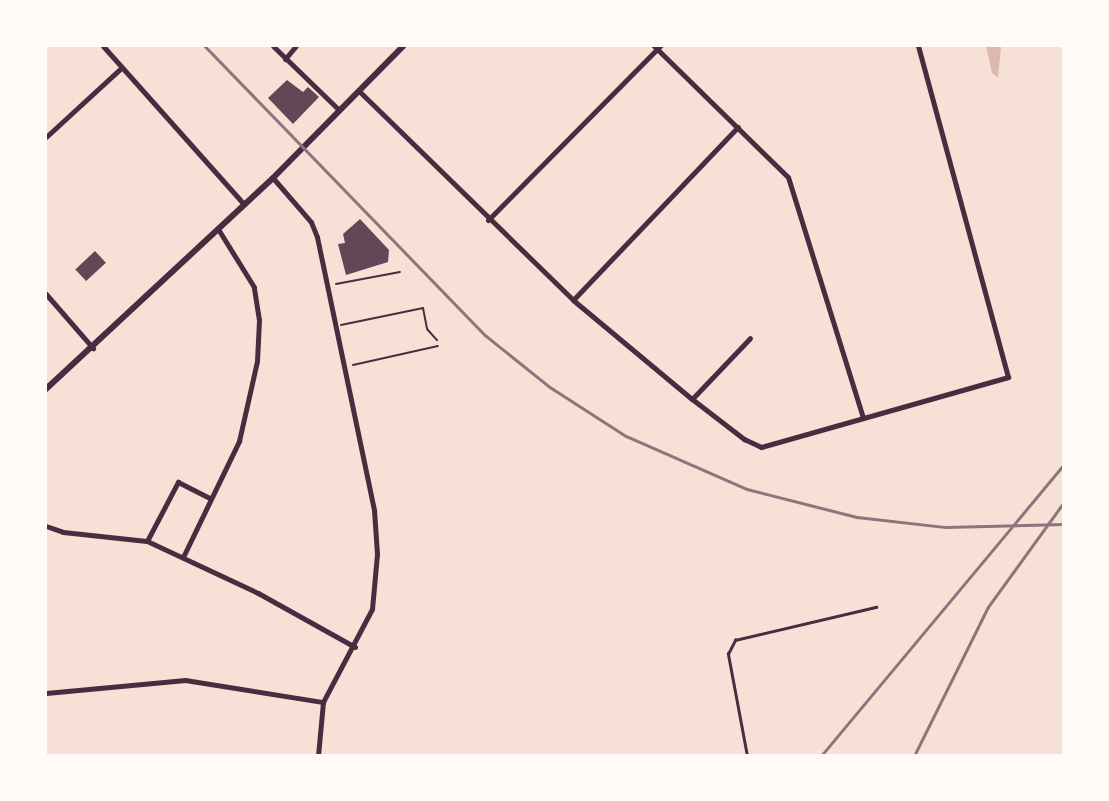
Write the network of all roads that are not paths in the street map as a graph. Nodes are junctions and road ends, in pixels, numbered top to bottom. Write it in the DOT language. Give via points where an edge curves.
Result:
graph roads {
  1 [pos="103,46"];
  2 [pos="273,46"];
  3 [pos="296,46"];
  4 [pos="403,46"];
  5 [pos="657,46"];
  6 [pos="918,46"];
  7 [pos="285,59"];
  8 [pos="120,69"];
  9 [pos="359,90"];
  10 [pos="339,110"];
  11 [pos="738,127"];
  12 [pos="46,138"];
  13 [pos="273,178"];
  14 [pos="244,204"];
  15 [pos="488,220"];
  16 [pos="218,229"];
  17 [pos="46,294"];
  18 [pos="573,300"];
  19 [pos="750,338"];
  20 [pos="93,348"];
  21 [pos="46,389"];
  22 [pos="692,399"];
  23 [pos="863,418"];
  24 [pos="210,498"];
  25 [pos="46,526"];
  26 [pos="147,541"];
  27 [pos="183,557"];
  28 [pos="876,607"];
  29 [pos="355,647"];
  30 [pos="46,693"];
  31 [pos="323,702"];
  32 [pos="318,755"];
  33 [pos="747,755"];
  1 -- 8 [label="street"];
  2 -- 7 [label="street"];
  3 -- 7 [label="street"];
  4 -- 9 [label="street"];
  5 -- 11 [label="street"];
  5 -- 15 [label="street"];
  6 -- 23 [label="street" via="1008,377"];
  7 -- 10 [label="street"];
  8 -- 12 [label="street"];
  8 -- 14 [label="street"];
  9 -- 10 [label="street"];
  9 -- 15 [label="street"];
  10 -- 13 [label="street"];
  11 -- 18 [label="street"];
  11 -- 23 [label="street" via="788,177 799,202"];
  13 -- 14 [label="street"];
  13 -- 29 [label="street" via="311,222 370,482 376,538 372,609"];
  14 -- 16 [label="street"];
  15 -- 18 [label="street"];
  16 -- 20 [label="street"];
  16 -- 24 [label="street" via="254,286 259,320 250,402 239,441"];
  17 -- 20 [label="street"];
  18 -- 22 [label="street"];
  19 -- 22 [label="street" via="728,356"];
  20 -- 21 [label="street"];
  22 -- 23 [label="street" via="761,447"];
  24 -- 26 [label="street" via="178,482"];
  24 -- 27 [label="street"];
  25 -- 26 [label="street"];
  26 -- 27 [label="street"];
  27 -- 29 [label="street"];
  28 -- 33 [label="lane" via="735,640 728,654"];
  29 -- 31 [label="street"];
  30 -- 31 [label="street" via="185,680"];
  31 -- 32 [label="street"];
}
